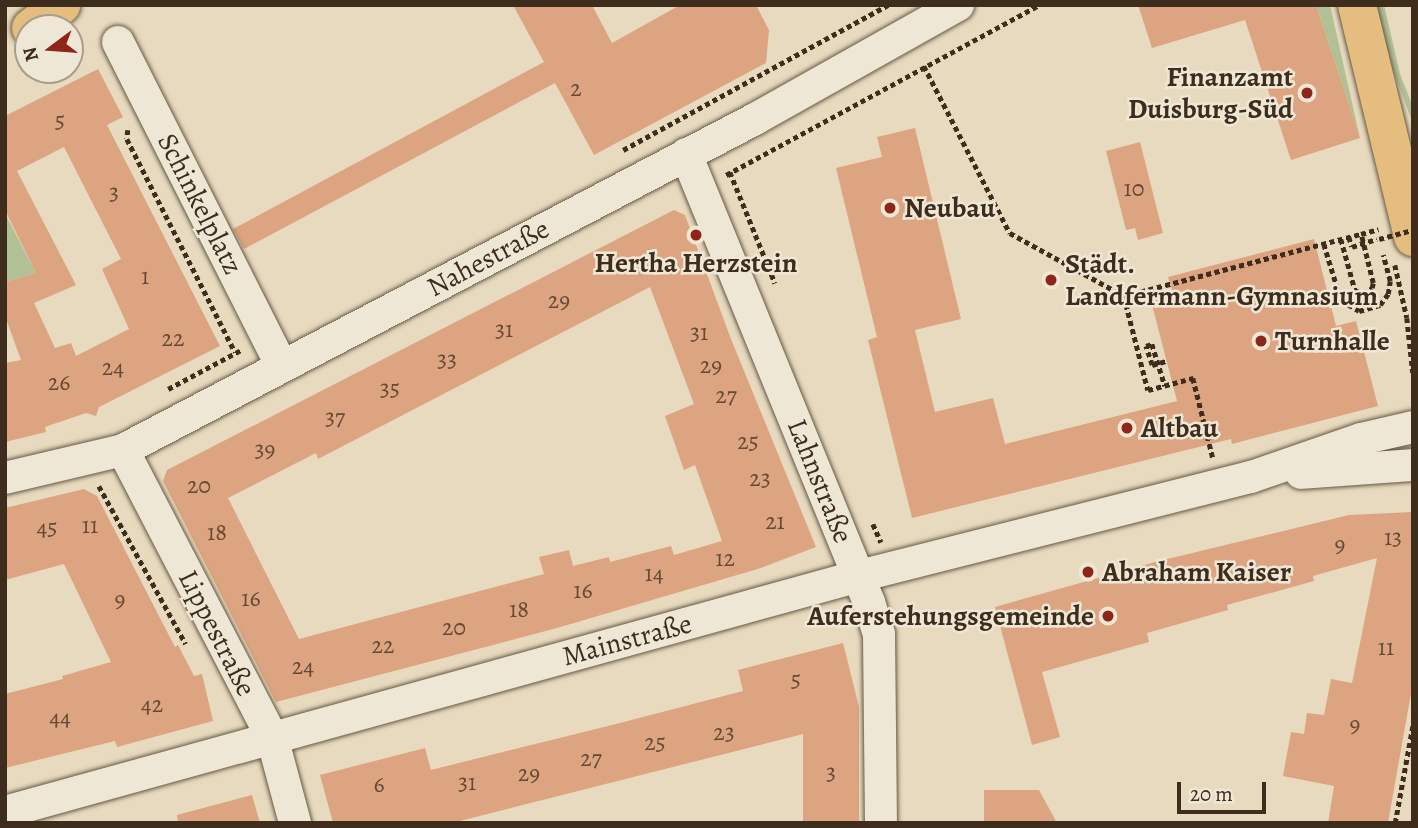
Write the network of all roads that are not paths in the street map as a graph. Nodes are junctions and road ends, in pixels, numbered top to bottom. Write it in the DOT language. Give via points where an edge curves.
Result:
graph roads {
  1 [pos="958,5"];
  2 [pos="1357,5"];
  3 [pos="118,42"];
  4 [pos="686,154"];
  5 [pos="1389,239"];
  6 [pos="275,353"];
  7 [pos="1413,427"];
  8 [pos="123,450"];
  9 [pos="1413,465"];
  10 [pos="1251,477"];
  11 [pos="5,478"];
  12 [pos="859,576"];
  13 [pos="272,737"];
  14 [pos="5,812"];
  15 [pos="295,823"];
  16 [pos="881,823"];
  1 -- 4 [label="street, Nahestraße"];
  2 -- 5 [label="main road"];
  3 -- 6 [label="street, Schinkelplatz"];
  4 -- 6 [label="street, Nahestraße"];
  4 -- 12 [label="street, Lahnstraße"];
  6 -- 8 [label="street, Nahestraße"];
  7 -- 10 [label="street, Mainstraße" via="1361,439"];
  8 -- 11 [label="street, Nahestraße"];
  8 -- 13 [label="street, Lippestraße"];
  9 -- 10 [label="street, Mainstraße"];
  10 -- 12 [label="street, Mainstraße"];
  12 -- 13 [label="street, Mainstraße"];
  12 -- 16 [label="street, Lahnstraße" via="879,634"];
  13 -- 14 [label="street, Mainstraße"];
  13 -- 15 [label="street, Lippestraße"];
}
